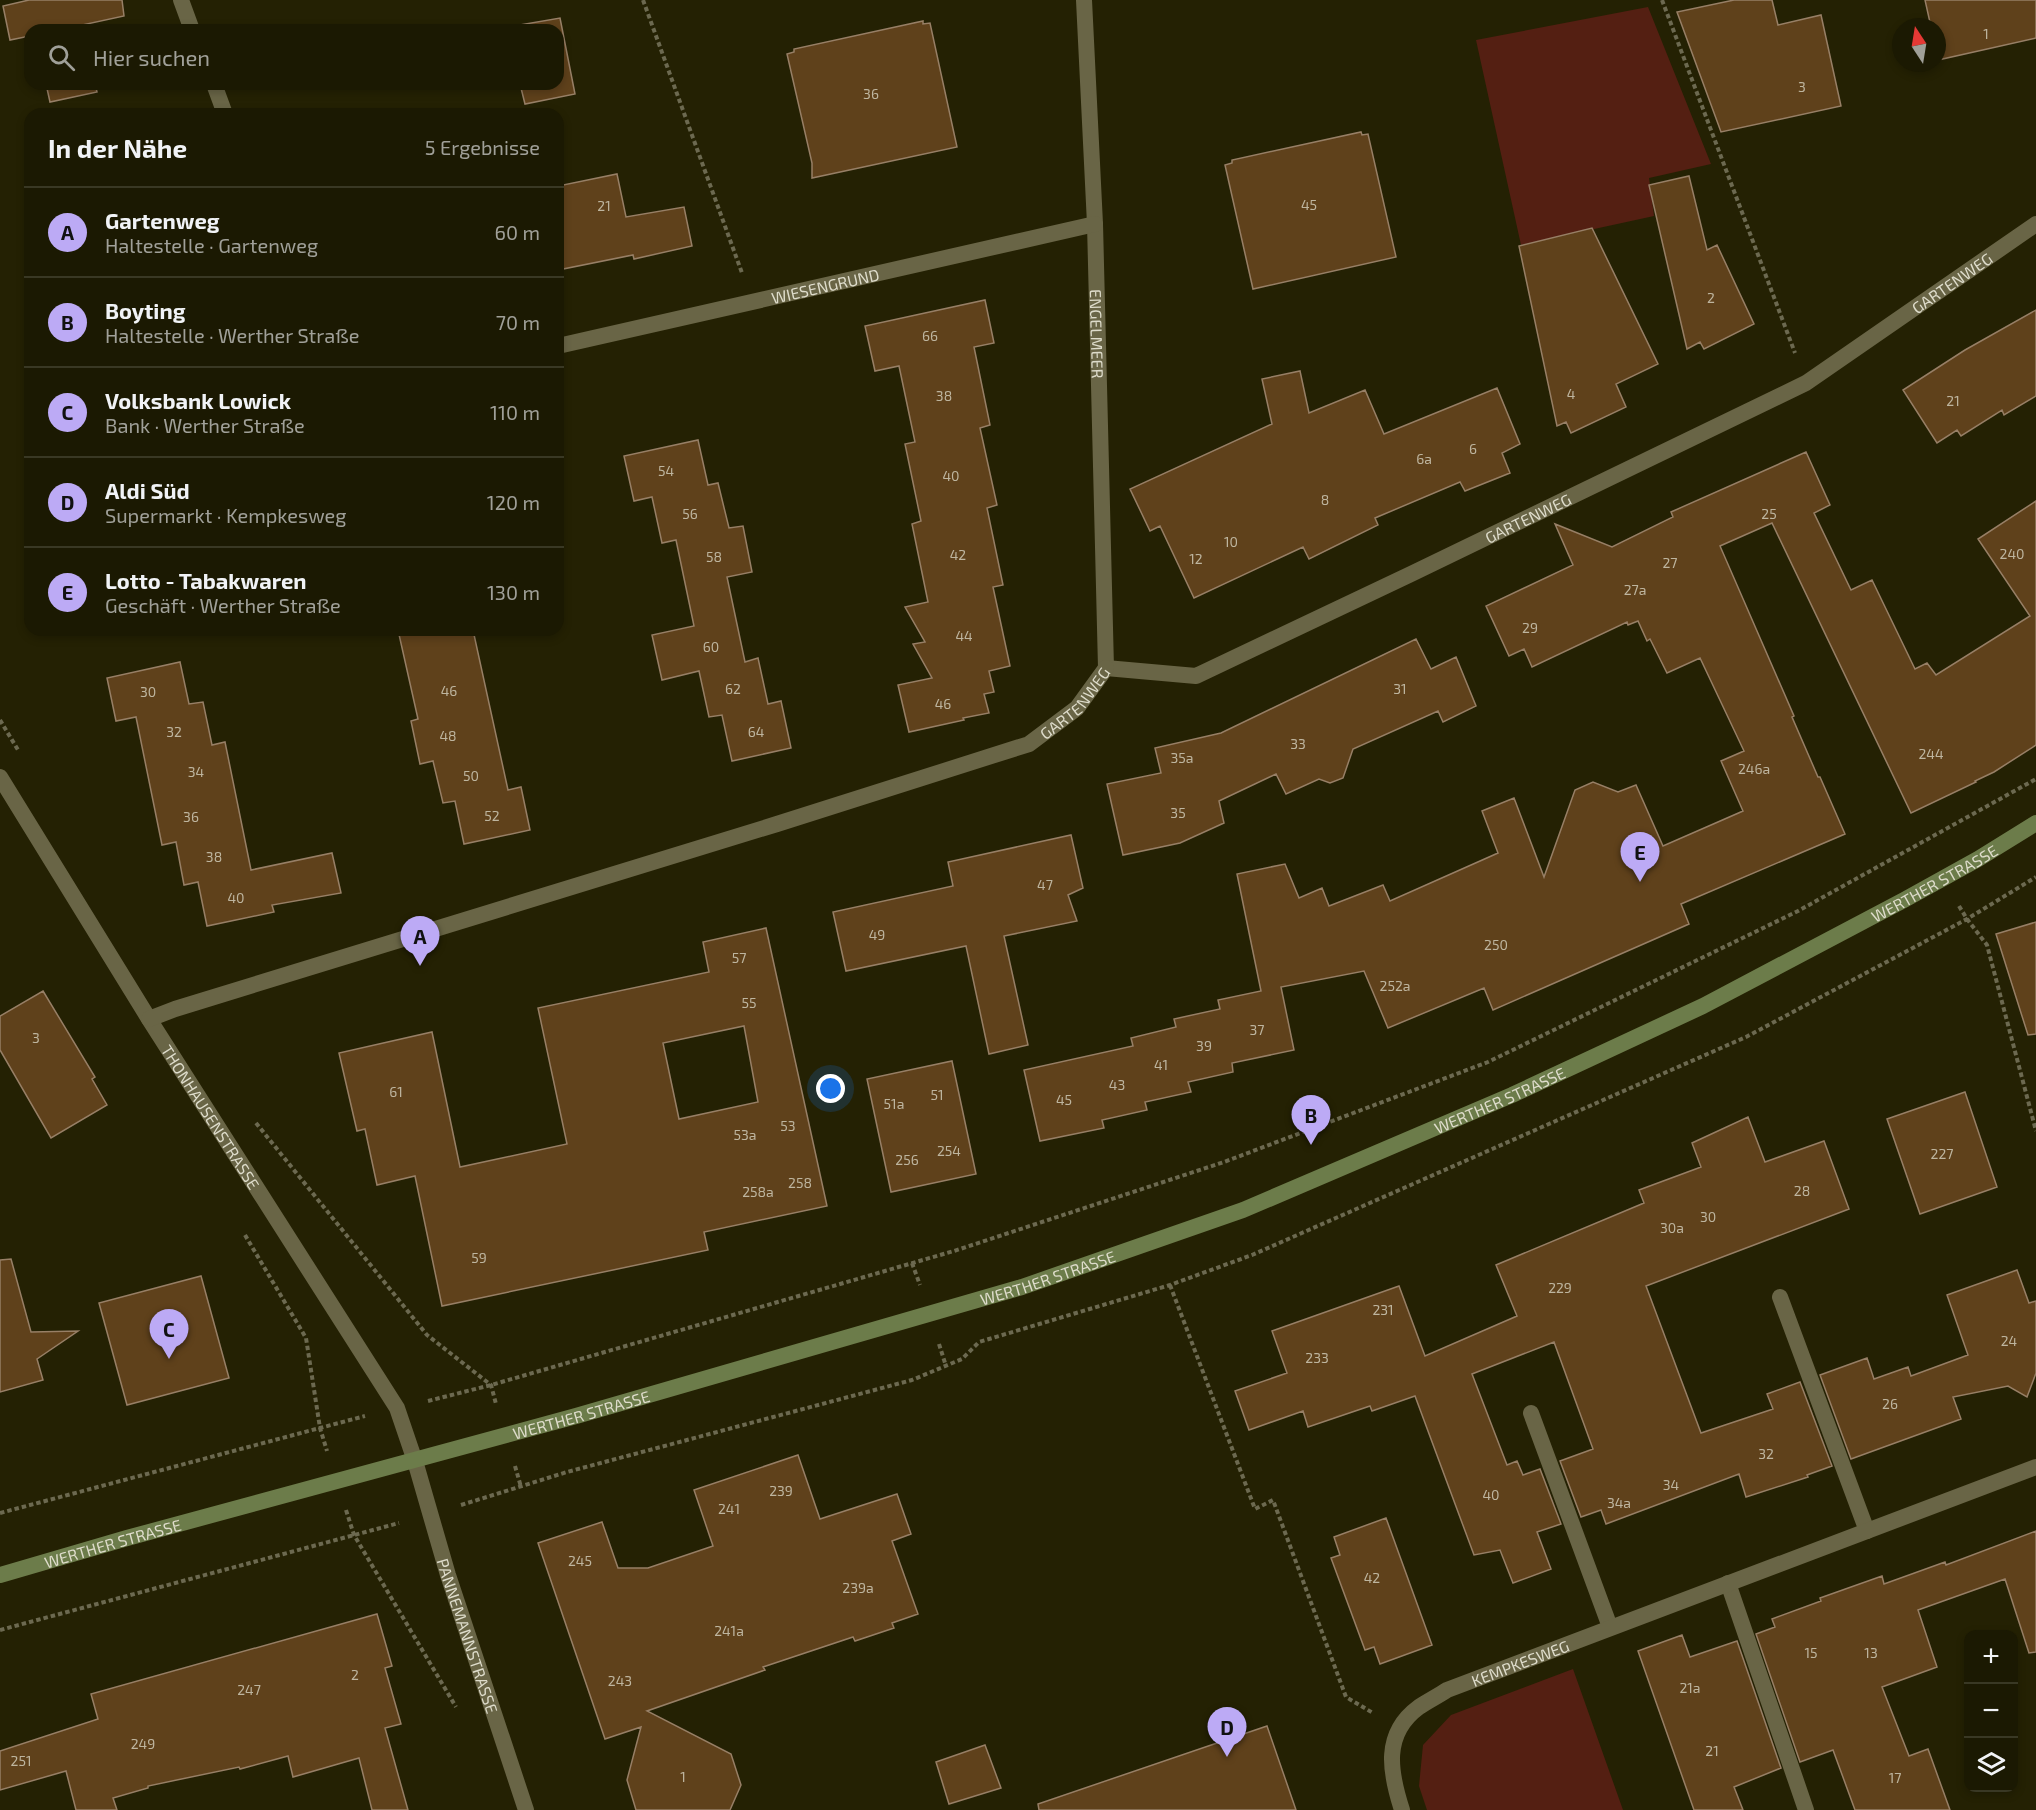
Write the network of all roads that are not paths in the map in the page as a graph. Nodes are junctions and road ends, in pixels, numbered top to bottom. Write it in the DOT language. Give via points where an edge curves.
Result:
graph roads {
  1 [pos="181,0"];
  2 [pos="1084,0"];
  3 [pos="190,24"];
  4 [pos="216,90"];
  5 [pos="223,108"];
  6 [pos="1095,224"];
  7 [pos="2036,224"];
  8 [pos="564,345"];
  9 [pos="1107,668"];
  10 [pos="0,777"];
  11 [pos="2036,823"];
  12 [pos="149,1019"];
  13 [pos="1780,1297"];
  14 [pos="1531,1413"];
  15 [pos="415,1461"];
  16 [pos="2036,1467"];
  17 [pos="1867,1531"];
  18 [pos="0,1575"];
  19 [pos="1728,1583"];
  20 [pos="1611,1627"];
  21 [pos="526,1810"];
  22 [pos="1402,1810"];
  23 [pos="1806,1810"];
  1 -- 3 [label="street"];
  2 -- 6 [label="street, ENGELMEER"];
  4 -- 5 [label="street"];
  6 -- 8 [label="street, WIESENGRUND"];
  6 -- 9 [label="street, ENGELMEER"];
  7 -- 9 [label="street, GARTENWEG" via="1806,383 1422,569 1196,676"];
  9 -- 12 [label="street, GARTENWEG" via="1077,708 1029,744"];
  10 -- 12 [label="street, THONHAUSENSTRASSE"];
  11 -- 15 [label="main road, WERTHER STRASSE" via="1978,859 1703,1006 1512,1095 1243,1210 1022,1287"];
  12 -- 15 [label="street, THONHAUSENSTRASSE" via="397,1408"];
  13 -- 17 [label="street"];
  14 -- 20 [label="street"];
  15 -- 18 [label="main road, WERTHER STRASSE"];
  15 -- 21 [label="street, PANNEMANNSTRASSE" via="448,1575"];
  16 -- 17 [label="street, KEMPKESWEG"];
  17 -- 19 [label="street, KEMPKESWEG"];
  19 -- 20 [label="street, KEMPKESWEG"];
  19 -- 23 [label="street"];
  20 -- 22 [label="street, KEMPKESWEG" via="1447,1690 1418,1708 1399,1729 1390,1759"];
}
